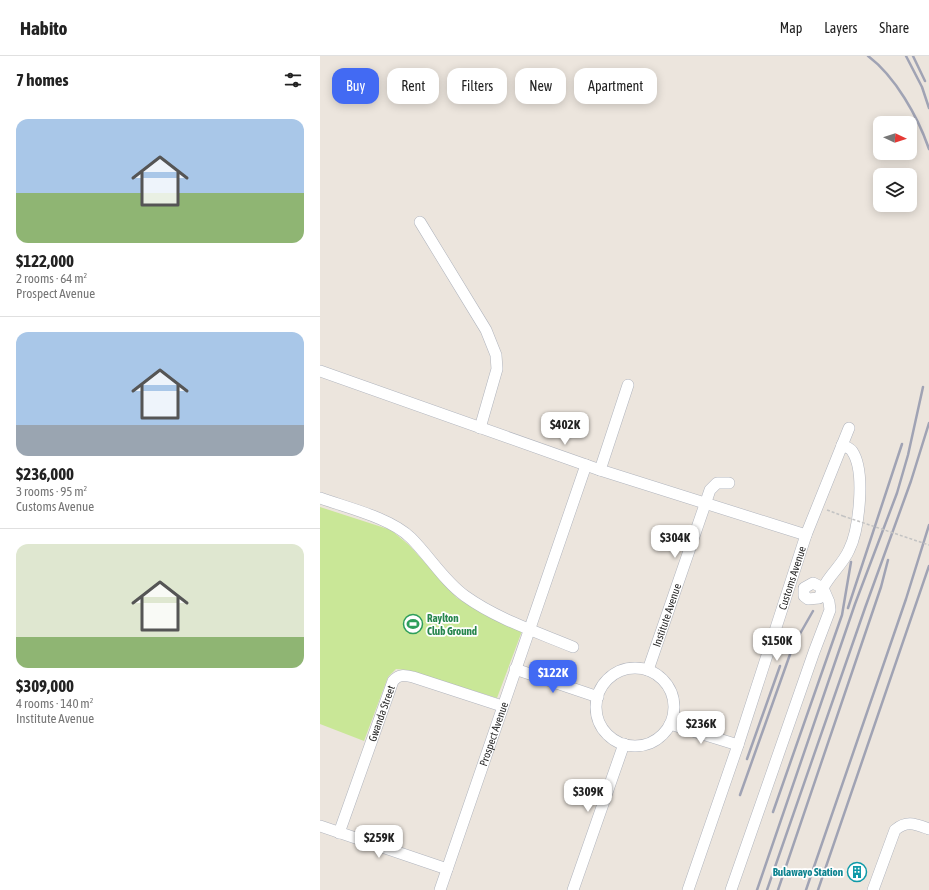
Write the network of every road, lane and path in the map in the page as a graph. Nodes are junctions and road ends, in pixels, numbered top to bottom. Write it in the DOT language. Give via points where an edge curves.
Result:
graph roads {
  1 [pos="420,222"];
  2 [pos="320,371"];
  3 [pos="628,385"];
  4 [pos="480,428"];
  5 [pos="849,428"];
  6 [pos="842,445"];
  7 [pos="586,465"];
  8 [pos="600,470"];
  9 [pos="729,483"];
  10 [pos="320,498"];
  11 [pos="706,504"];
  12 [pos="817,506"];
  13 [pos="806,535"];
  14 [pos="929,545"];
  15 [pos="530,629"];
  16 [pos="573,647"];
  17 [pos="515,669"];
  18 [pos="648,670"];
  19 [pos="598,697"];
  20 [pos="502,706"];
  21 [pos="670,724"];
  22 [pos="624,744"];
  23 [pos="738,745"];
  24 [pos="320,826"];
  25 [pos="929,829"];
  26 [pos="338,833"];
  27 [pos="447,870"];
  28 [pos="440,890"];
  29 [pos="573,890"];
  30 [pos="688,890"];
  31 [pos="732,890"];
  32 [pos="873,890"];
  1 -- 4 [label="street" via="486,330 496,355 497,369"];
  2 -- 4 [label="street"];
  3 -- 8 [label="street"];
  4 -- 7 [label="street"];
  5 -- 6 [label="street, Customs Avenue"];
  6 -- 12 [label="street, Customs Avenue"];
  6 -- 31 [label="street" via="852,451 857,463 859,515 849,551 823,588 829,602 828,616"];
  7 -- 8 [label="street"];
  7 -- 15 [label="street, Prospect Avenue"];
  8 -- 11 [label="street"];
  9 -- 11 [label="street, Institute Avenue" via="717,483 710,490"];
  10 -- 15 [label="street" via="399,528 465,596 494,613"];
  11 -- 13 [label="street"];
  11 -- 18 [label="street, Institute Avenue"];
  12 -- 13 [label="street, Customs Avenue"];
  12 -- 14 [label="path, bridge"];
  13 -- 23 [label="street, Customs Avenue"];
  15 -- 16 [label="street"];
  15 -- 17 [label="street, Prospect Avenue"];
  17 -- 19 [label="street"];
  17 -- 20 [label="street, Prospect Avenue"];
  18 -- 19 [label="street" via="629,669 612,676 603,685"];
  18 -- 21 [label="street" via="659,676 668,686 673,698 674,711"];
  19 -- 22 [label="street" via="597,712 601,726 611,737"];
  20 -- 26 [label="street, Gwanda Street" via="413,677 397,676"];
  20 -- 27 [label="street, Prospect Avenue"];
  21 -- 22 [label="street" via="664,733 651,742 635,746"];
  21 -- 23 [label="street"];
  22 -- 29 [label="street"];
  23 -- 30 [label="street, Customs Avenue"];
  24 -- 26 [label="street"];
  25 -- 32 [label="street" via="910,823 901,824 895,830"];
  26 -- 27 [label="street"];
  27 -- 28 [label="street, Prospect Avenue"];
}
